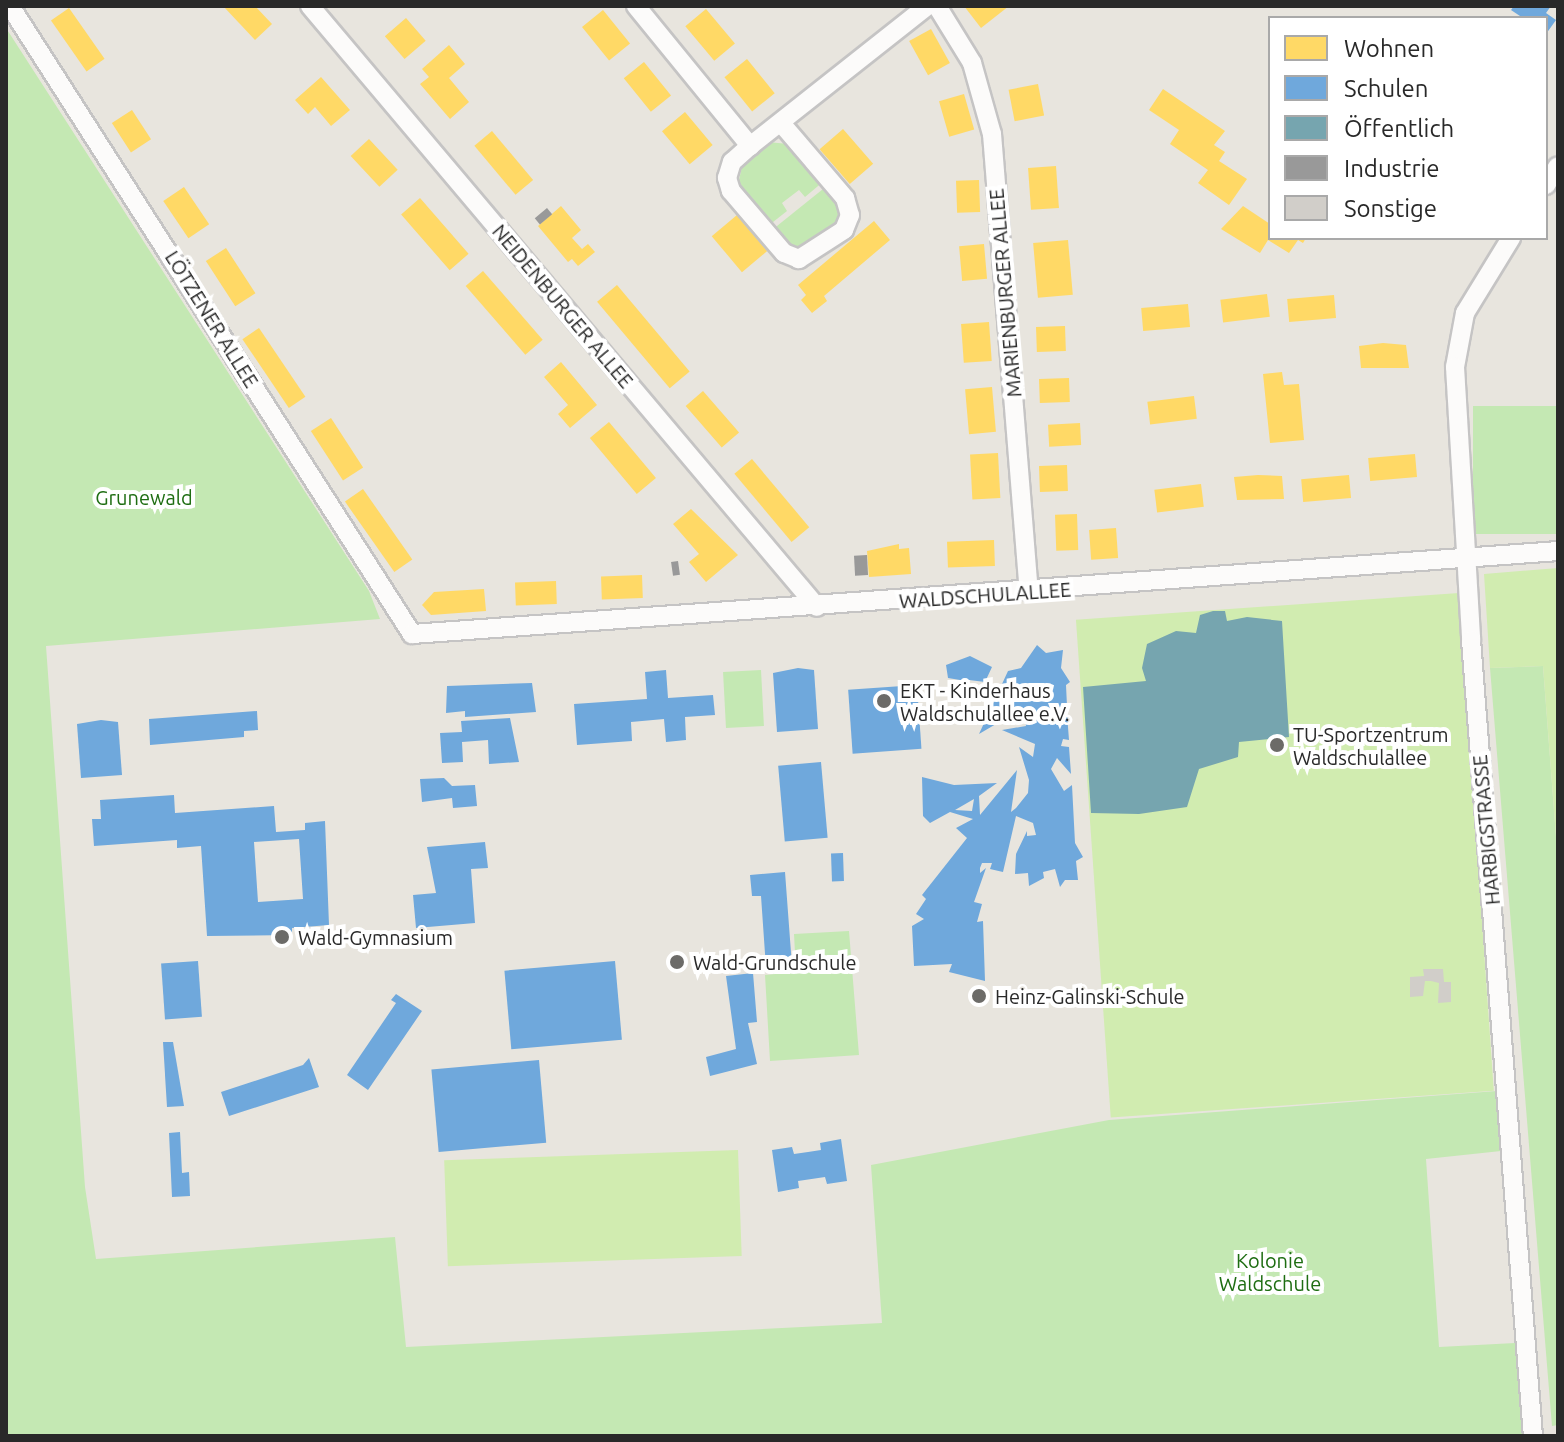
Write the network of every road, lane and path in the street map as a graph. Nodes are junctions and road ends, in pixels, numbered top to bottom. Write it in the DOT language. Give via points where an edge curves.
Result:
graph roads {
  1 [pos="10,6"];
  2 [pos="310,6"];
  3 [pos="636,6"];
  4 [pos="927,6"];
  5 [pos="937,6"];
  6 [pos="781,123"];
  7 [pos="750,146"];
  8 [pos="1510,240"];
  9 [pos="1558,551"];
  10 [pos="1467,557"];
  11 [pos="1029,592"];
  12 [pos="817,607"];
  13 [pos="412,634"];
  14 [pos="1533,1436"];
  1 -- 13 [label="street, LÖTZENER ALLEE"];
  2 -- 12 [label="street, NEIDENBURGER ALLEE"];
  3 -- 7 [label="street"];
  4 -- 6 [label="street"];
  5 -- 11 [label="street, MARIENBURGER ALLEE" via="972,63 992,134"];
  6 -- 7 [label="street"];
  6 -- 7 [label="street" via="845,198 850,215 844,230 816,252 799,259 784,253 731,191 727,178 732,162"];
  8 -- 10 [label="street, HARBIGSTRASSE" via="1470,304 1457,340"];
  9 -- 10 [label="street, WALDSCHULALLEE"];
  10 -- 11 [label="street, WALDSCHULALLEE"];
  10 -- 14 [label="street, HARBIGSTRASSE"];
  11 -- 12 [label="street, WALDSCHULALLEE"];
  12 -- 13 [label="street, WALDSCHULALLEE"];
}
